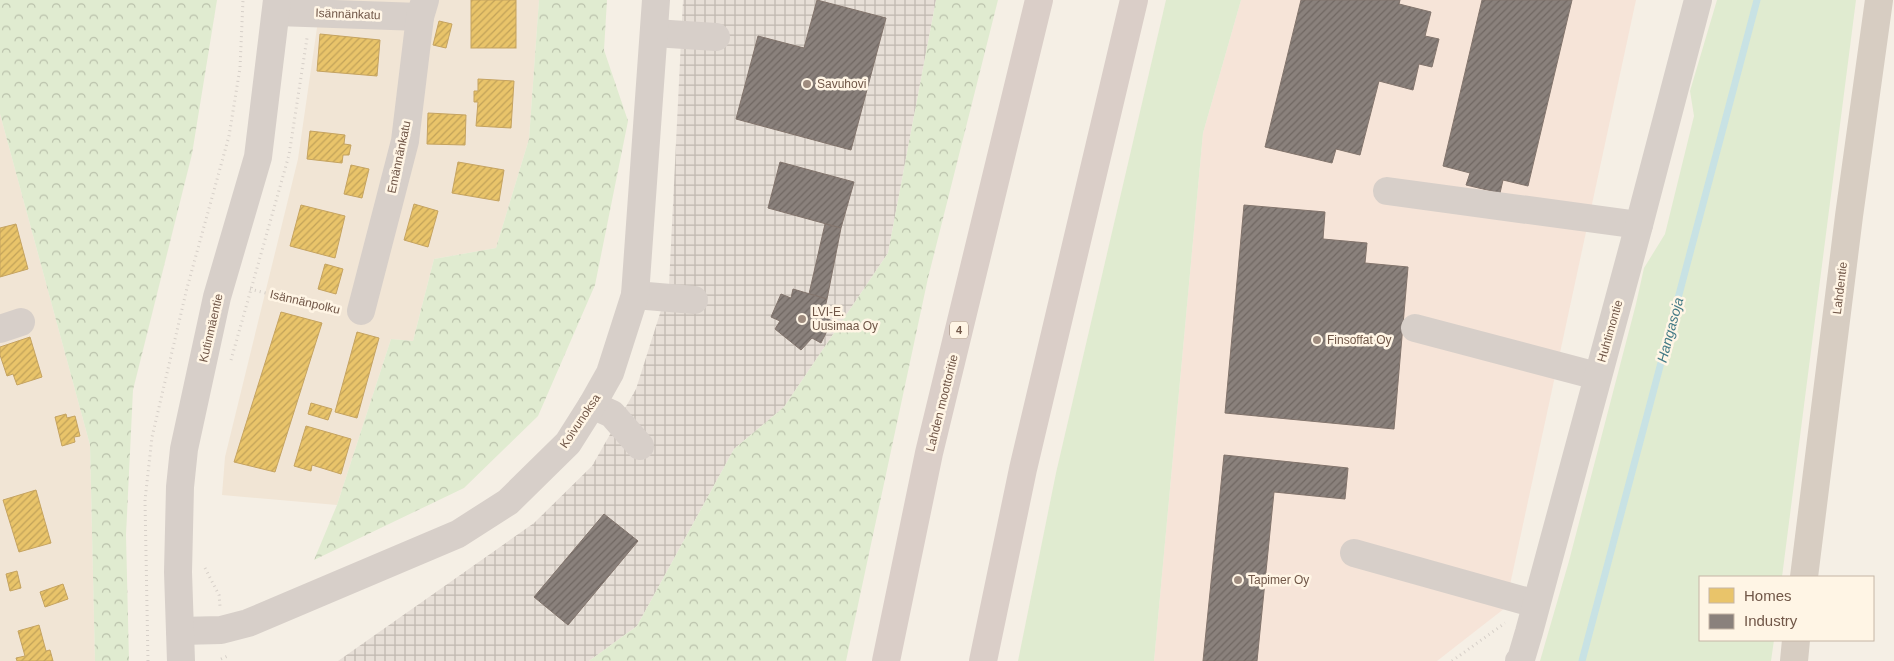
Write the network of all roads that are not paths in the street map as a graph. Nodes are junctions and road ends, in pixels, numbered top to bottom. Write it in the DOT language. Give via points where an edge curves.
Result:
graph roads {
  1 [pos="656,0"];
  2 [pos="1039,0"];
  3 [pos="1134,0"];
  4 [pos="1698,0"];
  5 [pos="1879,0"];
  6 [pos="277,6"];
  7 [pos="422,8"];
  8 [pos="654,33"];
  9 [pos="716,37"];
  10 [pos="1387,191"];
  11 [pos="1639,225"];
  12 [pos="635,295"];
  13 [pos="694,300"];
  14 [pos="361,311"];
  15 [pos="1415,328"];
  16 [pos="1597,376"];
  17 [pos="592,405"];
  18 [pos="640,446"];
  19 [pos="1354,553"];
  20 [pos="1804,576"];
  21 [pos="1536,604"];
  22 [pos="180,631"];
  23 [pos="1796,641"];
  24 [pos="181,661"];
  25 [pos="886,661"];
  26 [pos="983,661"];
  27 [pos="1519,661"];
  28 [pos="1794,661"];
  1 -- 8 [label="street, Koivunoksa"];
  2 -- 25 [label="highway, Lahden moottoritie / 4" via="930,453"];
  3 -- 26 [label="highway" via="1023,469"];
  4 -- 11 [label="street, Huhtimontie"];
  5 -- 20 [label="main road, Lahdentie"];
  6 -- 7 [label="street, Isännänkatu" via="312,12"];
  6 -- 22 [label="street, Kutinmäentie" via="258,157 217,297 184,449 178,572"];
  7 -- 14 [label="street, Emännänkatu" via="405,140"];
  8 -- 9 [label="street"];
  8 -- 12 [label="street, Koivunoksa"];
  10 -- 11 [label="street"];
  11 -- 16 [label="street, Huhtimontie"];
  12 -- 13 [label="street"];
  12 -- 17 [label="street, Koivunoksa" via="610,372"];
  15 -- 16 [label="street"];
  16 -- 21 [label="street, Huhtimontie"];
  17 -- 18 [label="street" via="612,414"];
  17 -- 22 [label="street, Koivunoksa" via="568,443 508,502 458,534 248,623 221,630"];
  19 -- 21 [label="street"];
  21 -- 27 [label="street, Huhtimontie"];
  22 -- 24 [label="street, Kutinmäentie"];
  23 -- 28 [label="main road"];
}
